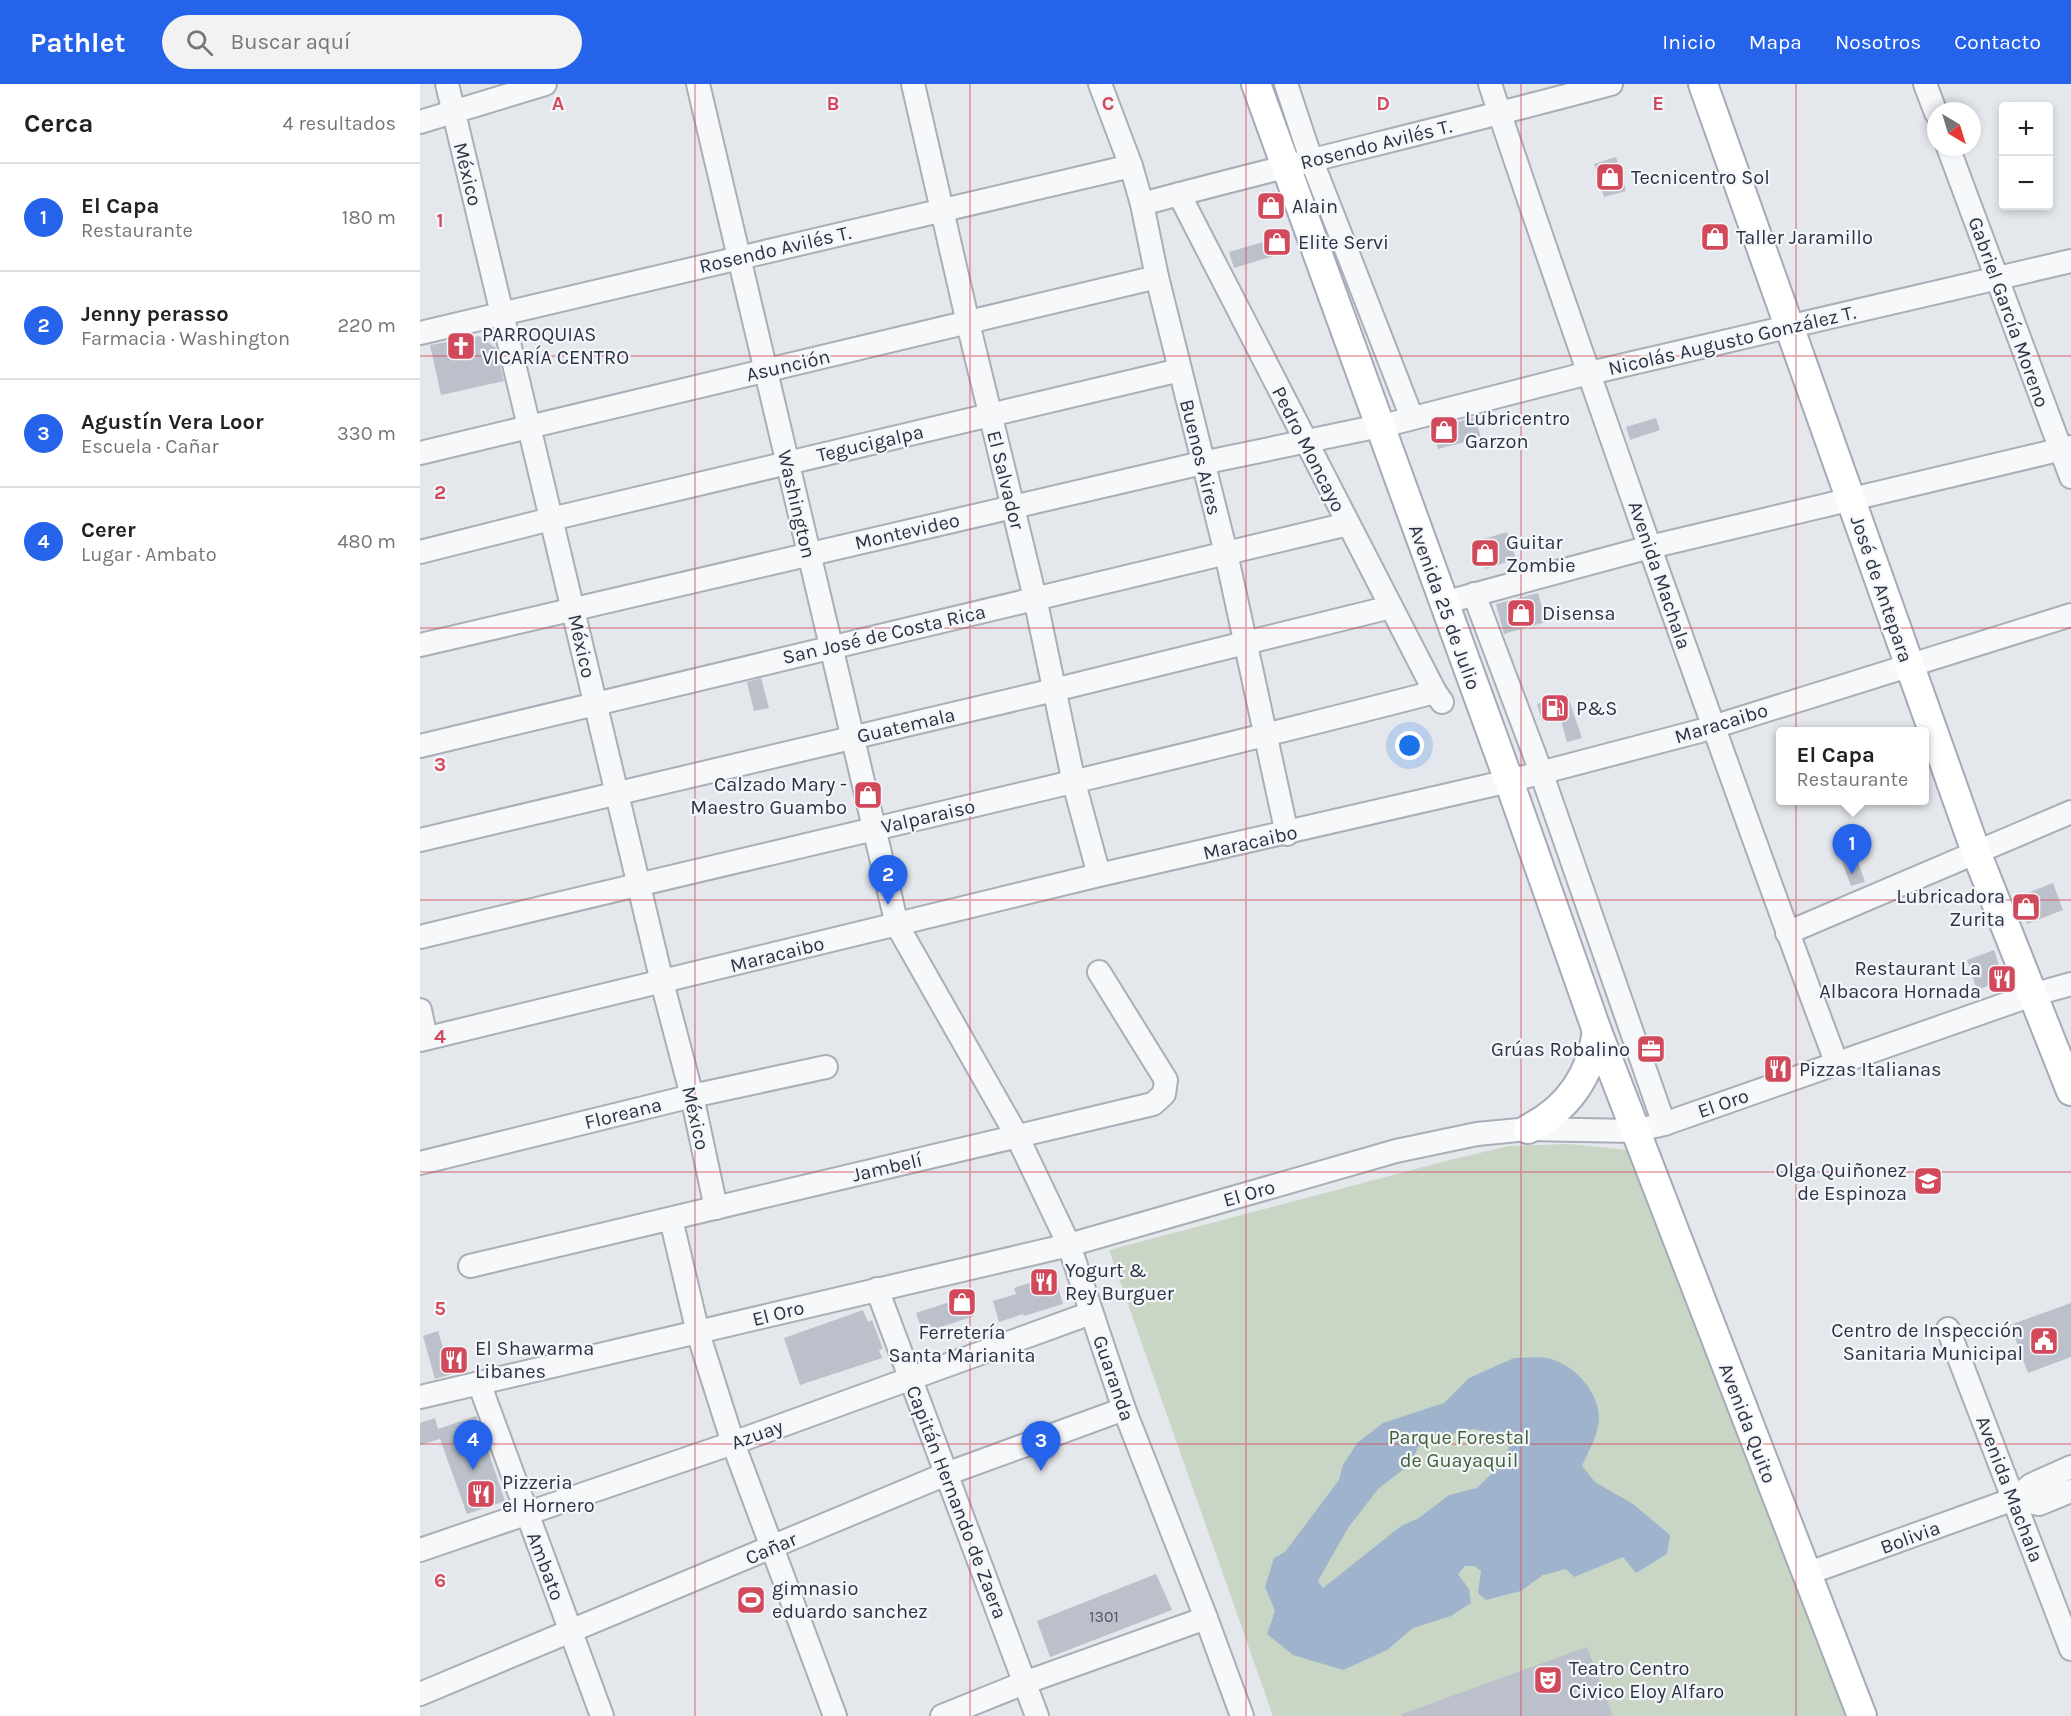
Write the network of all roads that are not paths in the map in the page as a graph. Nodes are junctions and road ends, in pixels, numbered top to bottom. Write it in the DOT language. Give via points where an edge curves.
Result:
graph roads {
  1 [pos="447,84"];
  2 [pos="545,84"];
  3 [pos="698,84"];
  4 [pos="913,84"];
  5 [pos="1100,84"];
  6 [pos="1256,84"];
  7 [pos="1286,84"];
  8 [pos="1490,84"];
  9 [pos="1611,84"];
  10 [pos="1703,84"];
  11 [pos="1925,84"];
  12 [pos="1932,102"];
  13 [pos="453,112"];
  14 [pos="1500,114"];
  15 [pos="420,122"];
  16 [pos="1951,156"];
  17 [pos="1311,159"];
  18 [pos="1131,166"];
  19 [pos="1284,166"];
  20 [pos="1179,194"];
  21 [pos="1142,204"];
  22 [pos="943,210"];
  23 [pos="739,258"];
  24 [pos="2071,261"];
  25 [pos="1157,277"];
  26 [pos="1997,278"];
  27 [pos="502,314"];
  28 [pos="968,323"];
  29 [pos="1790,326"];
  30 [pos="420,333"];
  31 [pos="766,370"];
  32 [pos="1180,370"];
  33 [pos="1588,373"];
  34 [pos="990,414"];
  35 [pos="1395,422"];
  36 [pos="529,426"];
  37 [pos="1305,440"];
  38 [pos="2066,449"];
  39 [pos="420,453"];
  40 [pos="788,463"];
  41 [pos="1202,463"];
  42 [pos="2071,477"];
  43 [pos="1851,500"];
  44 [pos="1012,507"];
  45 [pos="551,519"];
  46 [pos="1348,524"];
  47 [pos="1650,547"];
  48 [pos="420,552"];
  49 [pos="1226,553"];
  50 [pos="809,554"];
  51 [pos="1474,594"];
  52 [pos="1035,598"];
  53 [pos="1443,603"];
  54 [pos="1391,607"];
  55 [pos="573,609"];
  56 [pos="2071,615"];
  57 [pos="1245,643"];
  58 [pos="420,645"];
  59 [pos="831,646"];
  60 [pos="1909,665"];
  61 [pos="1054,690"];
  62 [pos="1439,697"];
  63 [pos="595,704"];
  64 [pos="1713,726"];
  65 [pos="1265,736"];
  66 [pos="852,737"];
  67 [pos="420,746"];
  68 [pos="1541,772"];
  69 [pos="1509,781"];
  70 [pos="1074,783"];
  71 [pos="617,793"];
  72 [pos="2071,812"];
  73 [pos="874,828"];
  74 [pos="1287,834"];
  75 [pos="420,840"];
  76 [pos="1976,852"];
  77 [pos="1099,875"];
  78 [pos="639,884"];
  79 [pos="897,925"];
  80 [pos="1787,933"];
  81 [pos="420,937"];
  82 [pos="1099,972"];
  83 [pos="662,982"];
  84 [pos="2071,984"];
  85 [pos="2032,995"];
  86 [pos="420,1010"];
  87 [pos="1597,1031"];
  88 [pos="423,1039"];
  89 [pos="1837,1064"];
  90 [pos="826,1067"];
  91 [pos="2071,1091"];
  92 [pos="692,1096"];
  93 [pos="1664,1124"];
  94 [pos="1528,1130"];
  95 [pos="1634,1131"];
  96 [pos="1017,1136"];
  97 [pos="420,1163"];
  98 [pos="716,1208"];
  99 [pos="671,1219"];
  100 [pos="1069,1245"];
  101 [pos="470,1266"];
  102 [pos="877,1288"];
  103 [pos="1092,1313"];
  104 [pos="1948,1329"];
  105 [pos="698,1333"];
  106 [pos="910,1378"];
  107 [pos="479,1383"];
  108 [pos="420,1397"];
  109 [pos="1124,1409"];
  110 [pos="732,1443"];
  111 [pos="2071,1467"];
  112 [pos="946,1474"];
  113 [pos="2071,1491"];
  114 [pos="2014,1499"];
  115 [pos="526,1513"];
  116 [pos="772,1547"];
  117 [pos="420,1550"];
  118 [pos="1806,1574"];
  119 [pos="1206,1618"];
  120 [pos="570,1631"];
  121 [pos="2071,1649"];
  122 [pos="1024,1683"];
  123 [pos="420,1694"];
  124 [pos="602,1716"];
  125 [pos="835,1716"];
  126 [pos="942,1716"];
  127 [pos="1037,1716"];
  128 [pos="1242,1716"];
  129 [pos="1862,1716"];
  1 -- 13 [label="street, México"];
  2 -- 13 [label="street"];
  3 -- 23 [label="street, Washington"];
  4 -- 22 [label="street, El Salvador"];
  5 -- 18 [label="street, Buenos Aires"];
  6 -- 19 [label="main road, Avenida 25 de Julio"];
  7 -- 17 [label="street, Avenida 25 de Julio"];
  8 -- 14 [label="street, Avenida Machala"];
  9 -- 14 [label="street, Rosendo Avilés T."];
  10 -- 29 [label="main road, José de Antepara"];
  11 -- 12 [label="street"];
  13 -- 15 [label="street"];
  13 -- 27 [label="street, México"];
  14 -- 17 [label="street, Rosendo Avilés T."];
  14 -- 33 [label="street, Avenida Machala"];
  16 -- 26 [label="street, Gabriel García Moreno"];
  17 -- 19 [label="street, Rosendo Avilés T."];
  17 -- 35 [label="street, Avenida 25 de Julio"];
  18 -- 21 [label="street, Buenos Aires"];
  18 -- 22 [label="street, Rosendo Avilés T."];
  19 -- 20 [label="street, Rosendo Avilés T."];
  19 -- 35 [label="main road, Avenida 25 de Julio"];
  20 -- 21 [label="street, Rosendo Avilés T."];
  20 -- 37 [label="street, Pedro Moncayo"];
  21 -- 25 [label="street, Buenos Aires"];
  22 -- 23 [label="street, Rosendo Avilés T."];
  22 -- 28 [label="street, El Salvador"];
  23 -- 27 [label="street, Rosendo Avilés T."];
  23 -- 31 [label="street, Washington"];
  24 -- 26 [label="street, Nicolás Augusto González T."];
  25 -- 28 [label="street, Asunción"];
  25 -- 32 [label="street, Buenos Aires"];
  26 -- 29 [label="street, Nicolás Augusto González T."];
  26 -- 38 [label="street, Gabriel García Moreno"];
  27 -- 30 [label="street, Rosendo Avilés T."];
  27 -- 36 [label="street, México"];
  28 -- 31 [label="street, Asunción"];
  28 -- 34 [label="street, El Salvador"];
  29 -- 33 [label="street, Nicolás Augusto González T."];
  29 -- 43 [label="main road, José de Antepara"];
  31 -- 36 [label="street, Asunción"];
  31 -- 40 [label="street, Washington"];
  32 -- 34 [label="street, Tegucigalpa"];
  32 -- 41 [label="street, Buenos Aires"];
  33 -- 35 [label="street, Nicolás Augusto González T."];
  33 -- 47 [label="street, Avenida Machala"];
  34 -- 40 [label="street, Tegucigalpa"];
  34 -- 44 [label="street, El Salvador"];
  35 -- 37 [label="street, Montevideo"];
  35 -- 53 [label="main road, Avenida 25 de Julio"];
  36 -- 39 [label="street, Asunción"];
  36 -- 45 [label="street, México"];
  37 -- 41 [label="street, Montevideo"];
  37 -- 46 [label="street, Pedro Moncayo"];
  38 -- 42 [label="street, Gabriel García Moreno"];
  38 -- 43 [label="street"];
  40 -- 45 [label="street, Tegucigalpa"];
  40 -- 50 [label="street, Washington"];
  41 -- 44 [label="street, Montevideo"];
  41 -- 49 [label="street, Buenos Aires"];
  43 -- 47 [label="street"];
  43 -- 60 [label="main road, José de Antepara"];
  44 -- 50 [label="street, Montevideo"];
  44 -- 52 [label="street, El Salvador"];
  45 -- 48 [label="street, Tegucigalpa"];
  45 -- 55 [label="street, México"];
  46 -- 49 [label="street, San José de Costa Rica"];
  46 -- 54 [label="street, Pedro Moncayo"];
  47 -- 51 [label="street"];
  47 -- 64 [label="street, Avenida Machala"];
  49 -- 52 [label="street, San José de Costa Rica"];
  49 -- 57 [label="street, Buenos Aires"];
  50 -- 55 [label="street, Montevideo"];
  50 -- 59 [label="street, Washington"];
  51 -- 53 [label="street"];
  51 -- 68 [label="street, Avenida 25 de Julio"];
  52 -- 59 [label="street, San José de Costa Rica"];
  52 -- 61 [label="street, El Salvador"];
  53 -- 69 [label="main road, Avenida 25 de Julio"];
  54 -- 57 [label="street, Guatemala"];
  54 -- 62 [label="street, Pedro Moncayo"];
  55 -- 58 [label="street, Montevideo"];
  55 -- 63 [label="street, México"];
  56 -- 60 [label="street, Maracaibo"];
  57 -- 61 [label="street, Guatemala"];
  57 -- 65 [label="street, Buenos Aires"];
  59 -- 63 [label="street, San José de Costa Rica"];
  59 -- 66 [label="street, Washington"];
  60 -- 64 [label="street, Maracaibo"];
  60 -- 76 [label="main road, José de Antepara"];
  61 -- 66 [label="street, Guatemala"];
  61 -- 70 [label="street, El Salvador"];
  62 -- 65 [label="street, Valparaiso"];
  63 -- 67 [label="street, San José de Costa Rica"];
  63 -- 71 [label="street, México"];
  64 -- 68 [label="street, Maracaibo"];
  64 -- 80 [label="street, Avenida Machala"];
  65 -- 70 [label="street, Valparaiso"];
  65 -- 74 [label="street, Buenos Aires"];
  66 -- 71 [label="street, Guatemala"];
  66 -- 73 [label="street, Washington"];
  68 -- 69 [label="street, Maracaibo"];
  68 -- 93 [label="street, Avenida 25 de Julio"];
  69 -- 74 [label="street, Maracaibo"];
  69 -- 87 [label="main road, Avenida 25 de Julio"];
  70 -- 73 [label="street, Valparaiso"];
  70 -- 77 [label="street, El Salvador"];
  71 -- 75 [label="street, Guatemala"];
  71 -- 78 [label="street, México"];
  72 -- 76 [label="street"];
  73 -- 78 [label="street, Valparaiso"];
  73 -- 79 [label="street, Washington"];
  74 -- 77 [label="street, Maracaibo"];
  76 -- 80 [label="street"];
  76 -- 85 [label="main road, José de Antepara"];
  77 -- 79 [label="street, Maracaibo"];
  78 -- 81 [label="street, Valparaiso"];
  78 -- 83 [label="street, México"];
  79 -- 83 [label="street, Maracaibo"];
  79 -- 96 [label="street, Guaranda"];
  80 -- 89 [label="street, Avenida Machala"];
  82 -- 96 [label="street, Jambelí" via="1166,1080 1164,1094 1153,1104"];
  83 -- 88 [label="street, Maracaibo"];
  83 -- 92 [label="street, México"];
  84 -- 85 [label="street, El Oro"];
  85 -- 89 [label="street, El Oro"];
  85 -- 91 [label="main road, José de Antepara"];
  86 -- 88 [label="street"];
  87 -- 94 [label="main road" via="1590,1062 1575,1089 1554,1113"];
  87 -- 95 [label="main road, Avenida 25 de Julio"];
  89 -- 93 [label="street, El Oro"];
  90 -- 92 [label="street, Floreana"];
  92 -- 97 [label="street, Floreana"];
  92 -- 98 [label="street, México"];
  93 -- 95 [label="street, El Oro"];
  94 -- 95 [label="street, El Oro"];
  94 -- 100 [label="street, El Oro" via="1477,1134 1396,1151"];
  95 -- 118 [label="main road, Avenida Quito"];
  96 -- 98 [label="street, Jambelí"];
  96 -- 100 [label="street, Guaranda"];
  98 -- 99 [label="street, Jambelí"];
  99 -- 101 [label="street, Jambelí"];
  99 -- 105 [label="street"];
  100 -- 102 [label="street, El Oro"];
  100 -- 103 [label="street, Guaranda"];
  102 -- 105 [label="street, El Oro"];
  102 -- 106 [label="street, Capitán Hernando de Zaera"];
  103 -- 106 [label="street, Azuay"];
  103 -- 109 [label="street, Guaranda"];
  104 -- 114 [label="street, Avenida Machala"];
  105 -- 107 [label="street, El Oro"];
  105 -- 110 [label="street"];
  106 -- 110 [label="street, Azuay"];
  106 -- 112 [label="street, Capitán Hernando de Zaera"];
  107 -- 108 [label="street, El Oro"];
  107 -- 115 [label="street, Ambato"];
  109 -- 112 [label="street, Cañar"];
  109 -- 119 [label="street, Guaranda"];
  110 -- 115 [label="street, Azuay"];
  110 -- 116 [label="street"];
  111 -- 114 [label="street, Bolivia" via="2031,1485"];
  112 -- 116 [label="street, Cañar"];
  112 -- 122 [label="street, Capitán Hernando de Zaera"];
  113 -- 114 [label="street, Bolivia" via="2039,1503"];
  114 -- 118 [label="street, Bolivia"];
  114 -- 121 [label="street, Avenida Machala"];
  115 -- 117 [label="street, Azuay"];
  115 -- 120 [label="street, Ambato"];
  116 -- 120 [label="street, Cañar"];
  116 -- 125 [label="street"];
  118 -- 129 [label="main road, Avenida Quito"];
  119 -- 122 [label="street"];
  119 -- 128 [label="street, Guaranda"];
  120 -- 123 [label="street, Cañar"];
  120 -- 124 [label="street, Ambato"];
  122 -- 126 [label="street"];
  122 -- 127 [label="street, Capitán Hernando de Zaera"];
}
